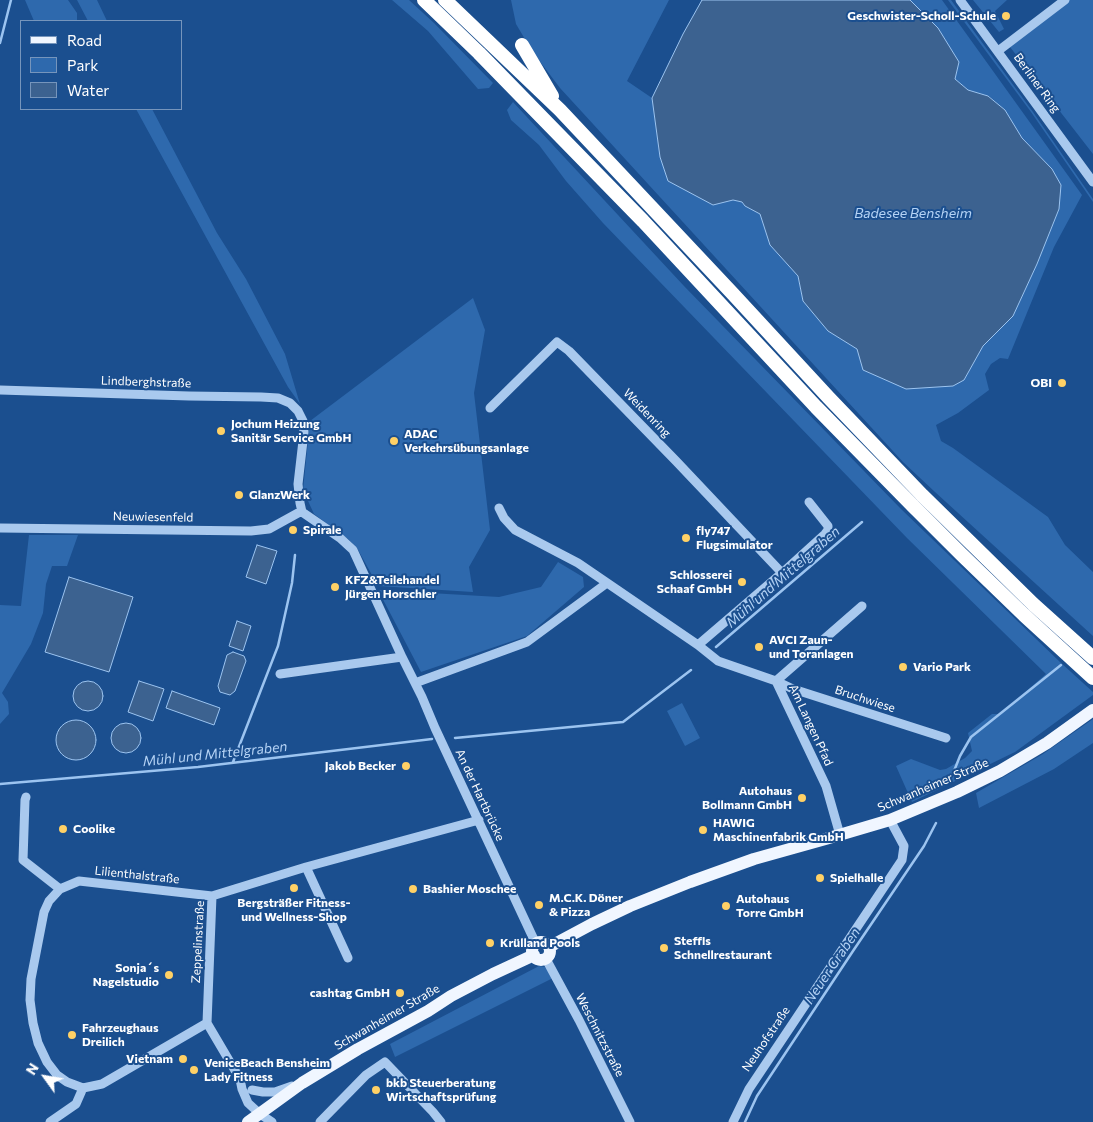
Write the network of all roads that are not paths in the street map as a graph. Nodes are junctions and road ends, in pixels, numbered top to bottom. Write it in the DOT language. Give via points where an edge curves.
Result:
graph roads {
  1 [pos="424,0"];
  2 [pos="445,0"];
  3 [pos="960,0"];
  4 [pos="1066,0"];
  5 [pos="522,45"];
  6 [pos="998,51"];
  7 [pos="560,110"];
  8 [pos="1093,182"];
  9 [pos="0,390"];
  10 [pos="490,408"];
  11 [pos="809,502"];
  12 [pos="499,508"];
  13 [pos="302,512"];
  14 [pos="0,528"];
  15 [pos="782,573"];
  16 [pos="607,583"];
  17 [pos="862,606"];
  18 [pos="698,644"];
  19 [pos="402,657"];
  20 [pos="1093,658"];
  21 [pos="280,674"];
  22 [pos="1093,678"];
  23 [pos="776,682"];
  24 [pos="415,683"];
  25 [pos="1093,710"];
  26 [pos="946,738"];
  27 [pos="26,797"];
  28 [pos="479,820"];
  29 [pos="890,820"];
  30 [pos="840,835"];
  31 [pos="306,867"];
  32 [pos="60,889"];
  33 [pos="212,896"];
  34 [pos="541,951"];
  35 [pos="348,958"];
  36 [pos="207,1023"];
  37 [pos="240,1079"];
  38 [pos="302,1083"];
  39 [pos="83,1088"];
  40 [pos="252,1090"];
  41 [pos="260,1118"];
  42 [pos="50,1122"];
  43 [pos="248,1122"];
  44 [pos="272,1122"];
  45 [pos="320,1122"];
  46 [pos="441,1122"];
  47 [pos="630,1122"];
  48 [pos="733,1122"];
  1 -- 22 [label="highway" via="636,214 919,512"];
  2 -- 7 [label="highway"];
  3 -- 6 [label="street, Berliner Ring"];
  4 -- 6 [label="street"];
  5 -- 7 [label="highway"];
  6 -- 8 [label="street, Berliner Ring"];
  7 -- 20 [label="highway" via="922,495"];
  9 -- 13 [label="street, Lindberghstraße" via="278,398 290,403 302,421 304,432 298,484"];
  10 -- 15 [label="street, Weidenring" via="557,342 570,351"];
  11 -- 15 [label="street" via="828,530"];
  12 -- 16 [label="street" via="515,530 578,563"];
  13 -- 14 [label="street, Neuwiesenfeld" via="269,529 251,532"];
  13 -- 19 [label="street, An der Hartbrücke" via="354,550"];
  15 -- 18 [label="street"];
  16 -- 18 [label="street"];
  16 -- 24 [label="street" via="527,642"];
  17 -- 23 [label="street"];
  18 -- 23 [label="street, Am Langen Pfad" via="718,661"];
  19 -- 21 [label="street"];
  19 -- 24 [label="street, An der Hartbrücke"];
  23 -- 26 [label="street, Bruchwiese"];
  23 -- 30 [label="street, Am Langen Pfad" via="826,786"];
  24 -- 28 [label="street, An der Hartbrücke"];
  25 -- 29 [label="main road, Schwanheimer Straße" via="1000,771"];
  27 -- 32 [label="street" via="23,860"];
  28 -- 31 [label="street, Zeppelinstraße"];
  28 -- 34 [label="street, An der Hartbrücke"];
  29 -- 30 [label="main road, Schwanheimer Straße"];
  29 -- 48 [label="street, Neuhofstraße" via="904,846 902,860 748,1089"];
  30 -- 34 [label="main road, Schwanheimer Straße" via="682,884"];
  31 -- 33 [label="street, Zeppelinstraße"];
  31 -- 35 [label="street"];
  32 -- 33 [label="street, Lilienthalstraße" via="79,882"];
  32 -- 39 [label="street" via="49,901 43,917 30,1000 38,1044 47,1062 66,1082"];
  33 -- 36 [label="street, Zeppelinstraße"];
  34 -- 38 [label="main road, Schwanheimer Straße" via="451,996"];
  34 -- 47 [label="street, Weschnitzstraße"];
  36 -- 37 [label="street"];
  36 -- 39 [label="street" via="102,1084"];
  37 -- 40 [label="street"];
  37 -- 41 [label="street" via="248,1103"];
  38 -- 40 [label="street" via="275,1092"];
  38 -- 41 [label="main road, Schwanheimer Straße"];
  39 -- 42 [label="street" via="76,1104"];
  40 -- 41 [label="street" via="257,1098"];
  41 -- 43 [label="main road, Schwanheimer Straße"];
  41 -- 44 [label="street"];
  45 -- 46 [label="street" via="366,1075 385,1062"];
}
